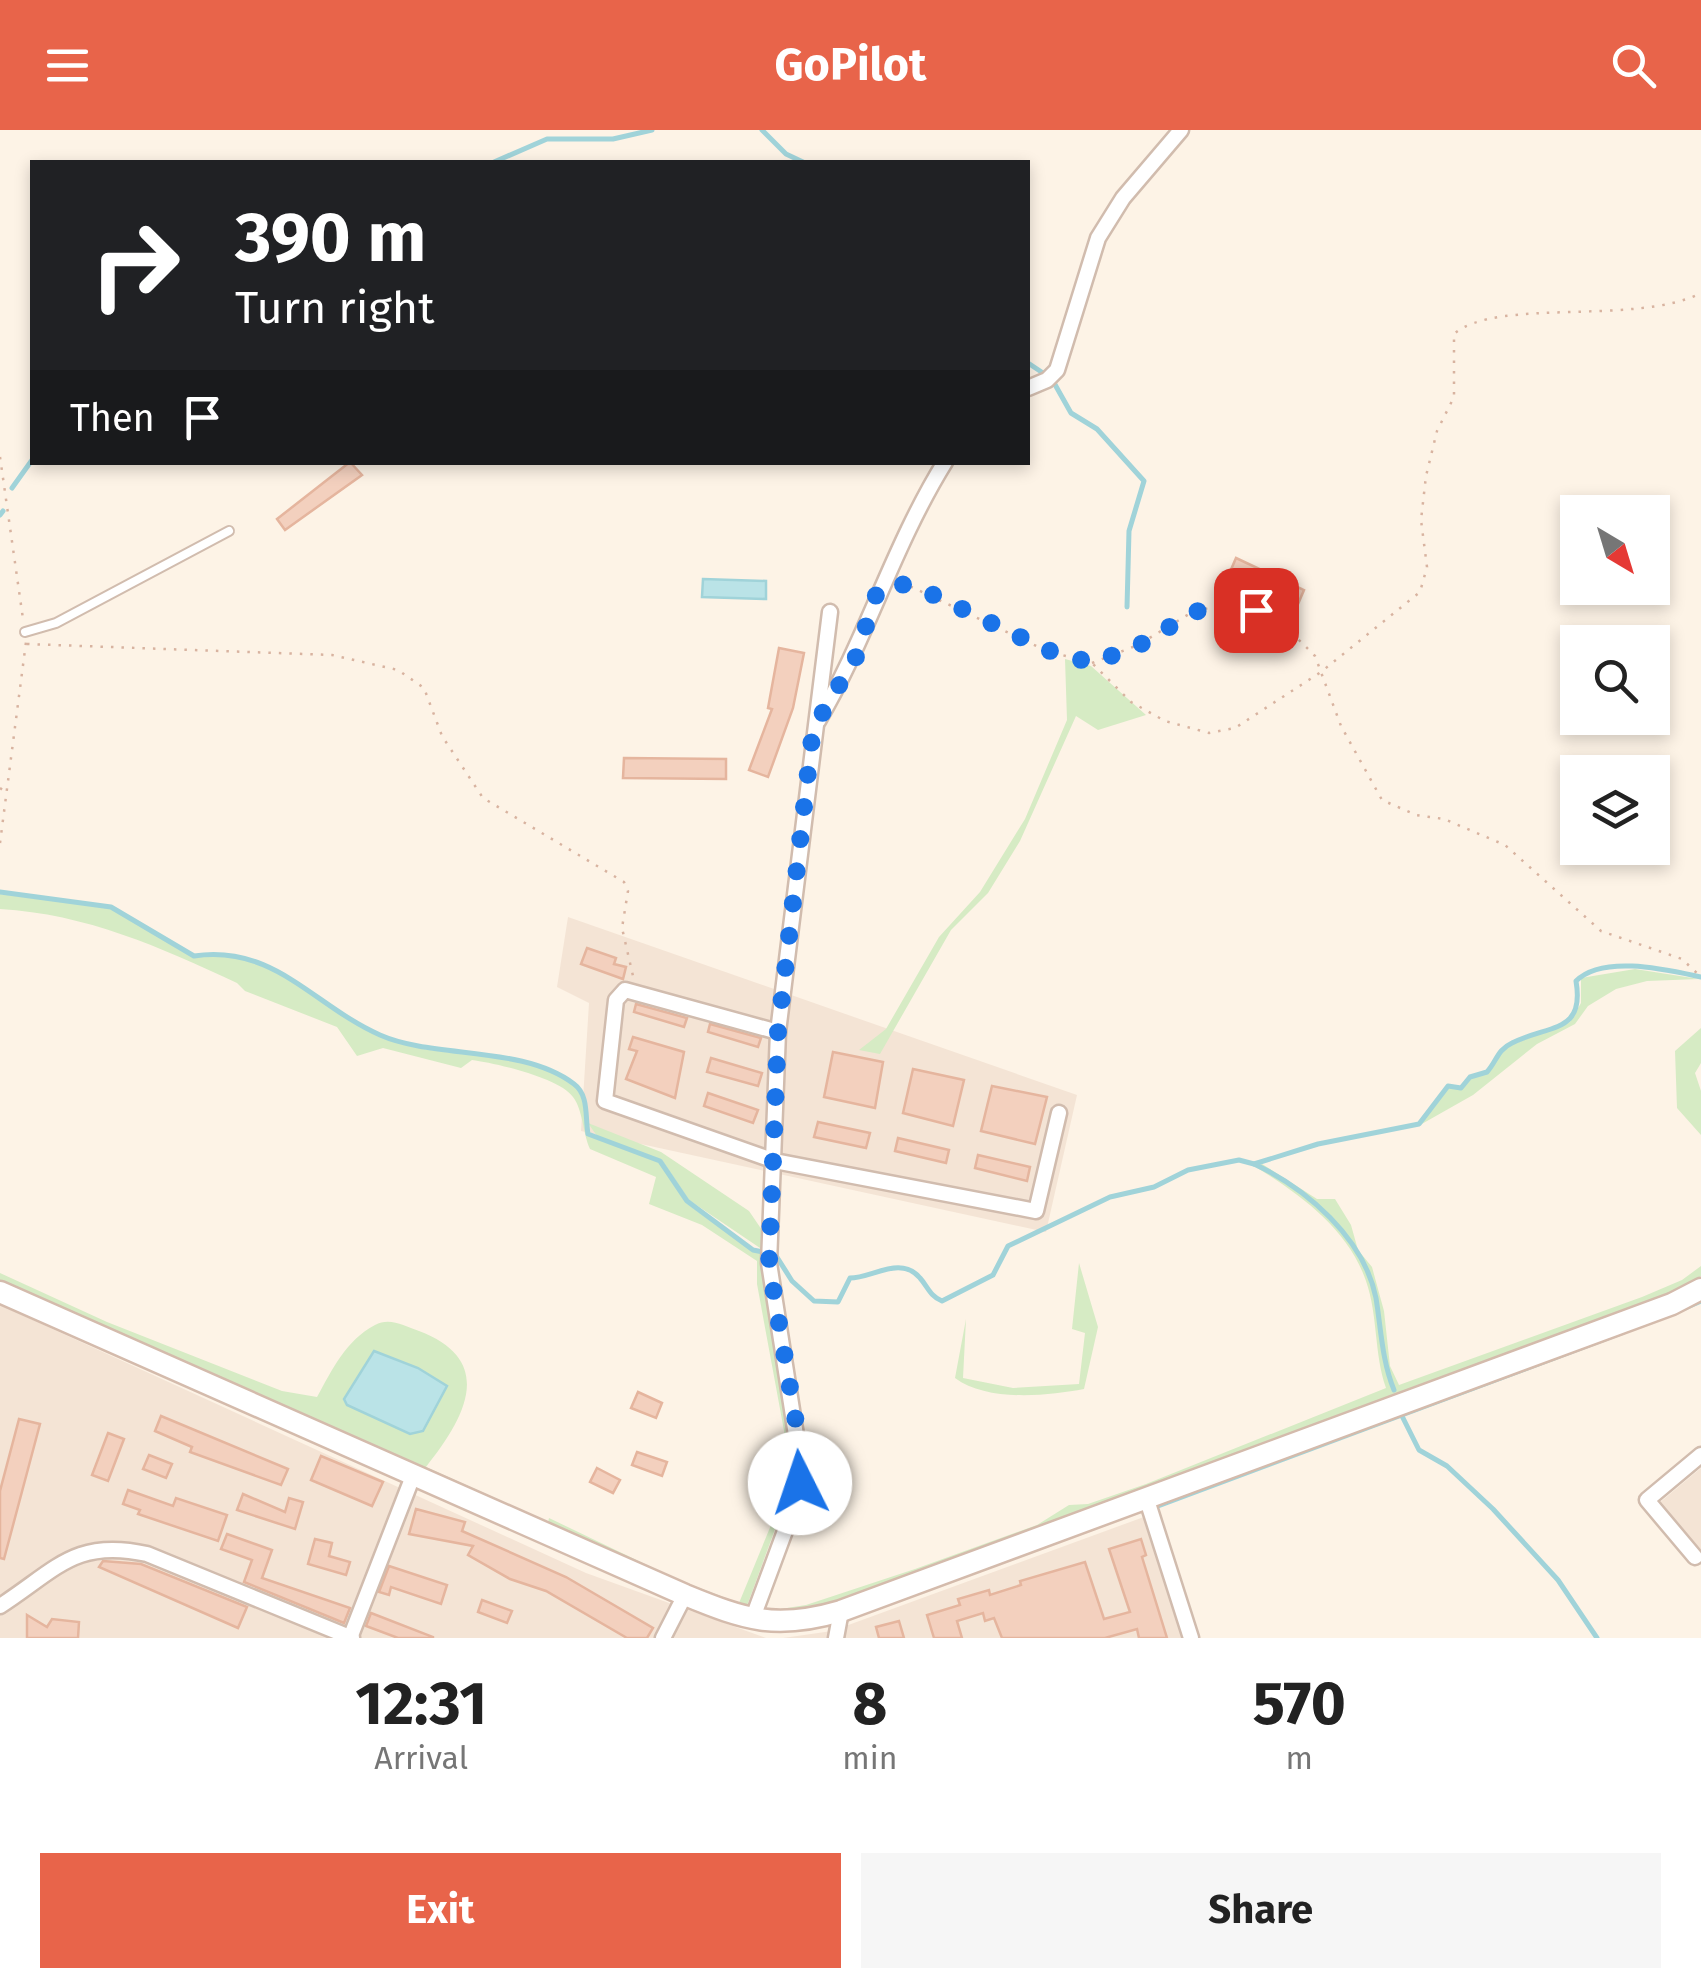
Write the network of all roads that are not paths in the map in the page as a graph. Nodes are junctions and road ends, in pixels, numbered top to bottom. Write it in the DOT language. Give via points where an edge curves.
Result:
graph roads {
  1 [pos="1180,130"];
  2 [pos="1030,387"];
  3 [pos="943,465"];
  4 [pos="229,532"];
  5 [pos="830,612"];
  6 [pos="25,632"];
  7 [pos="813,729"];
  8 [pos="778,1032"];
  9 [pos="1059,1113"];
  10 [pos="775,1160"];
  11 [pos="1701,1289"];
  12 [pos="0,1292"];
  13 [pos="1701,1455"];
  14 [pos="412,1476"];
  15 [pos="1146,1497"];
  16 [pos="1695,1556"];
  17 [pos="685,1595"];
  18 [pos="0,1606"];
  19 [pos="840,1611"];
  20 [pos="752,1620"];
  21 [pos="350,1638"];
  22 [pos="663,1638"];
  23 [pos="836,1638"];
  24 [pos="1190,1638"];
  1 -- 2 [label="street" via="1098,238 1056,370"];
  3 -- 7 [label="street" via="902,536 856,657"];
  4 -- 6 [label="lane" via="56,623"];
  5 -- 7 [label="street"];
  7 -- 8 [label="street"];
  8 -- 10 [label="street"];
  8 -- 10 [label="street" via="626,990 616,1000 606,1101"];
  9 -- 10 [label="street" via="1036,1211"];
  10 -- 20 [label="street" via="769,1264 801,1467"];
  11 -- 15 [label="main road"];
  12 -- 14 [label="main road"];
  13 -- 16 [label="street" via="1647,1500"];
  14 -- 17 [label="main road"];
  14 -- 21 [label="street"];
  15 -- 19 [label="main road"];
  15 -- 24 [label="street"];
  17 -- 20 [label="main road"];
  17 -- 22 [label="street"];
  18 -- 21 [label="street" via="82,1551 124,1549"];
  19 -- 20 [label="main road" via="801,1622"];
  19 -- 23 [label="street"];
}
